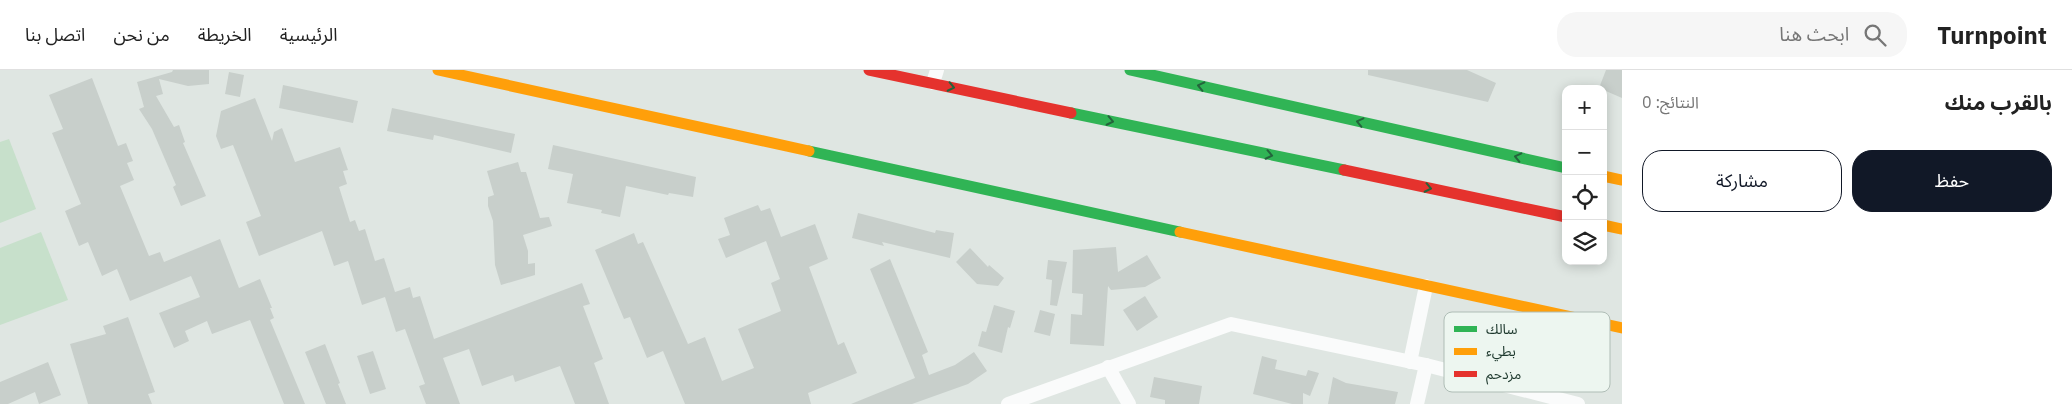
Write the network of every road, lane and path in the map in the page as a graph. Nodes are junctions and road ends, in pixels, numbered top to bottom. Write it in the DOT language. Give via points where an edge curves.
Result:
graph roads {
  1 [pos="438,70"];
  2 [pos="870,70"];
  3 [pos="1130,70"];
  4 [pos="935,77"];
  5 [pos="1562,167"];
  6 [pos="1607,177"];
  7 [pos="1622,180"];
  8 [pos="1562,216"];
  9 [pos="1607,226"];
  10 [pos="1622,229"];
  11 [pos="1426,286"];
  12 [pos="1547,312"];
  13 [pos="1410,362"];
  14 [pos="1426,365"];
  15 [pos="1108,367"];
  16 [pos="1444,370"];
  17 [pos="1531,392"];
  18 [pos="1008,404"];
  19 [pos="1129,404"];
  20 [pos="1417,404"];
  21 [pos="1578,404"];
  1 -- 11 [label="street"];
  2 -- 4 [label="street"];
  5 -- 3 [label="street, one-way"];
  4 -- 8 [label="street, one-way"];
  6 -- 7 [label="street"];
  9 -- 10 [label="street"];
  11 -- 12 [label="street"];
  11 -- 13 [label="street"];
  13 -- 14 [label="street"];
  13 -- 15 [label="street" via="1231,324"];
  14 -- 16 [label="street"];
  14 -- 20 [label="street"];
  15 -- 18 [label="street"];
  15 -- 19 [label="street"];
  17 -- 21 [label="street"];
}
